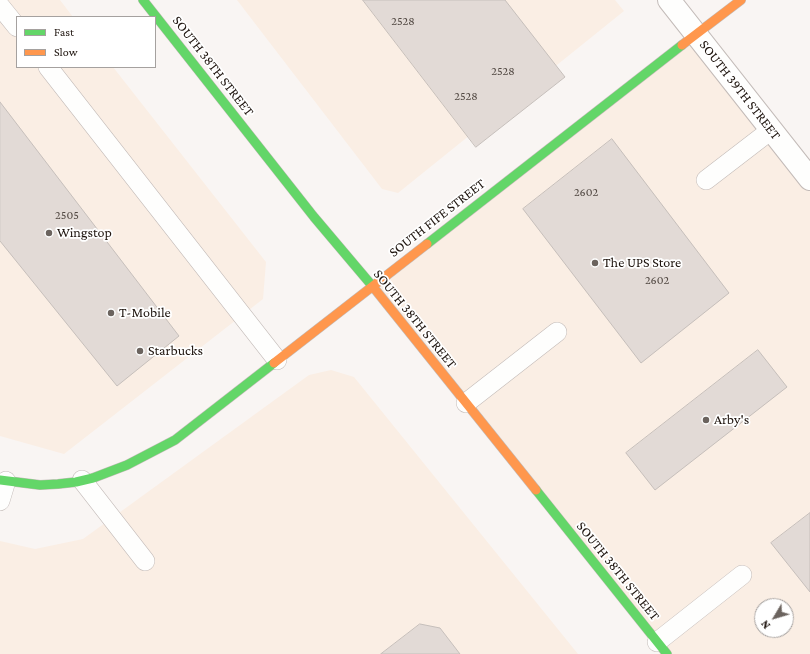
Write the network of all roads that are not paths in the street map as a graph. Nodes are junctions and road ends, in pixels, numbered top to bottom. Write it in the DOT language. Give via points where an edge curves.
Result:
graph roads {
  1 [pos="143,0"];
  2 [pos="669,0"];
  3 [pos="741,0"];
  4 [pos="0,6"];
  5 [pos="156,16"];
  6 [pos="156,17"];
  7 [pos="16,27"];
  8 [pos="697,35"];
  9 [pos="49,68"];
  10 [pos="771,130"];
  11 [pos="810,179"];
  12 [pos="706,180"];
  13 [pos="372,286"];
  14 [pos="557,332"];
  15 [pos="277,360"];
  16 [pos="466,403"];
  17 [pos="82,480"];
  18 [pos="3,481"];
  19 [pos="0,501"];
  20 [pos="145,561"];
  21 [pos="742,575"];
  22 [pos="662,648"];
  1 -- 5 [label="street, SOUTH 38TH STREET"];
  2 -- 8 [label="street, SOUTH 39TH STREET"];
  3 -- 8 [label="street, SOUTH FIFE STREET"];
  4 -- 7 [label="lane"];
  6 -- 13 [label="street, SOUTH 38TH STREET" via="314,217"];
  8 -- 10 [label="street, SOUTH 39TH STREET"];
  8 -- 13 [label="street, SOUTH FIFE STREET"];
  9 -- 15 [label="lane"];
  10 -- 11 [label="street, SOUTH 39TH STREET"];
  10 -- 12 [label="lane"];
  13 -- 15 [label="street, SOUTH FIFE STREET"];
  13 -- 16 [label="street, SOUTH 38TH STREET"];
  14 -- 16 [label="lane"];
  15 -- 17 [label="street, SOUTH FIFE STREET" via="175,440 127,465"];
  16 -- 22 [label="street, SOUTH 38TH STREET"];
  17 -- 18 [label="street, SOUTH FIFE STREET" via="41,485"];
  17 -- 20 [label="lane"];
  18 -- 19 [label="lane"];
  21 -- 22 [label="lane"];
}
